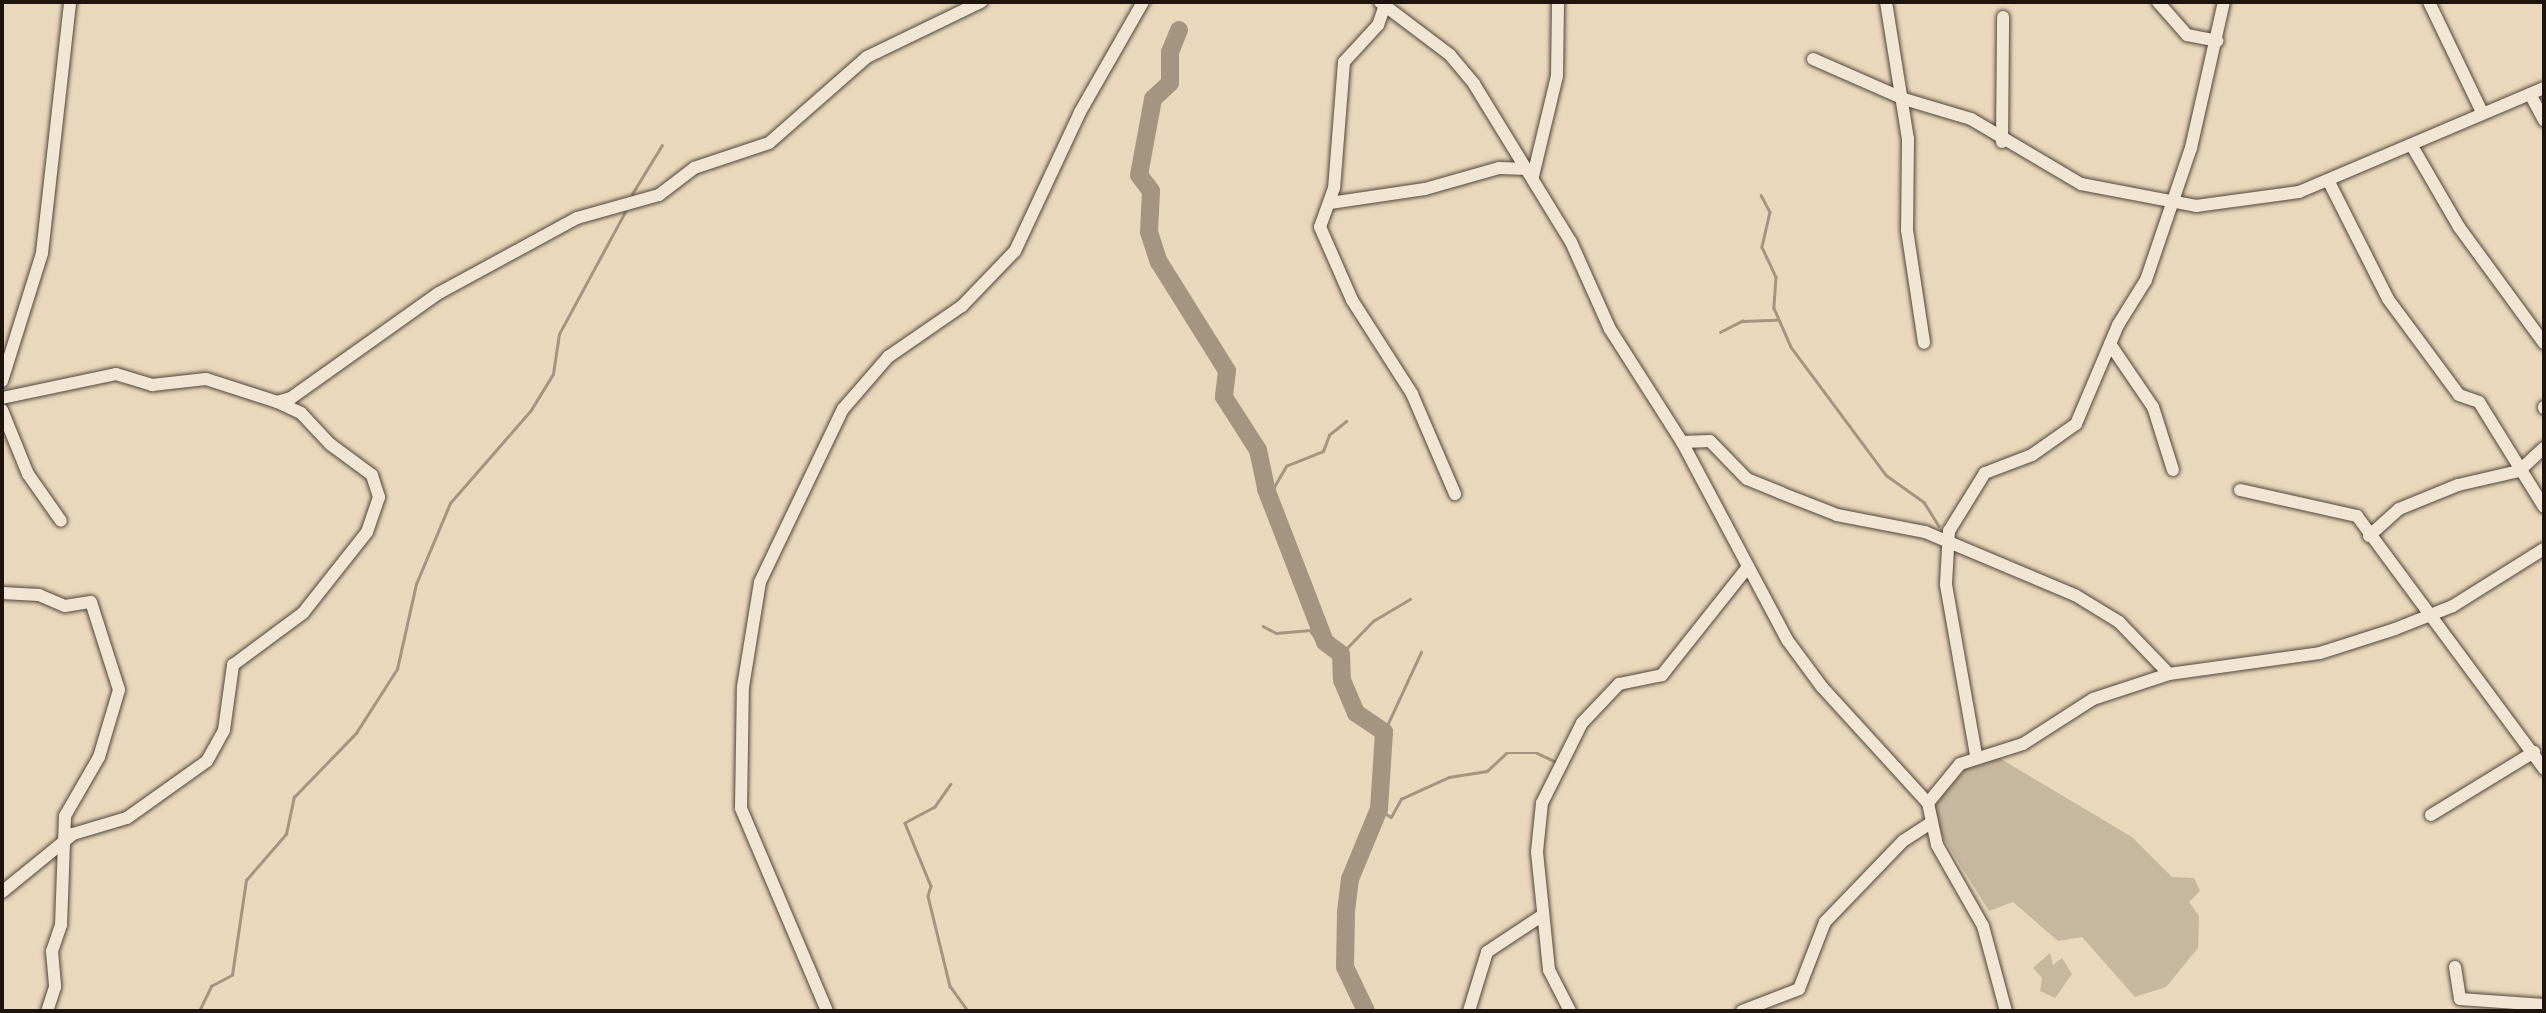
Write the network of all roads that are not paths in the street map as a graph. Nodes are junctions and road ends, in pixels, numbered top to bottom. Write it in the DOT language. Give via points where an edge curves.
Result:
graph roads {
  1 [pos="70,2"];
  2 [pos="981,2"];
  3 [pos="1143,2"];
  4 [pos="1558,2"];
  5 [pos="1886,2"];
  6 [pos="2158,2"];
  7 [pos="2224,2"];
  8 [pos="2430,2"];
  9 [pos="1382,4"];
  10 [pos="2003,17"];
  11 [pos="2217,41"];
  12 [pos="1813,59"];
  13 [pos="2544,88"];
  14 [pos="2530,94"];
  15 [pos="1903,99"];
  16 [pos="2482,113"];
  17 [pos="2544,120"];
  18 [pos="2002,142"];
  19 [pos="2412,146"];
  20 [pos="1531,172"];
  21 [pos="2328,180"];
  22 [pos="1330,203"];
  23 [pos="2172,204"];
  24 [pos="2539,323"];
  25 [pos="1924,343"];
  26 [pos="2544,343"];
  27 [pos="2110,344"];
  28 [pos="2,381"];
  29 [pos="2,398"];
  30 [pos="277,402"];
  31 [pos="2,410"];
  32 [pos="1682,442"];
  33 [pos="2544,448"];
  34 [pos="2173,470"];
  35 [pos="2519,471"];
  36 [pos="2240,490"];
  37 [pos="1455,494"];
  38 [pos="2544,507"];
  39 [pos="61,521"];
  40 [pos="2369,536"];
  41 [pos="1949,541"];
  42 [pos="2544,549"];
  43 [pos="1748,567"];
  44 [pos="2,593"];
  45 [pos="2429,618"];
  46 [pos="2169,674"];
  47 [pos="2533,751"];
  48 [pos="1976,755"];
  49 [pos="2544,769"];
  50 [pos="1928,803"];
  51 [pos="2431,815"];
  52 [pos="1929,824"];
  53 [pos="63,845"];
  54 [pos="2,892"];
  55 [pos="1544,915"];
  56 [pos="2455,967"];
  57 [pos="2544,1005"];
  58 [pos="47,1011"];
  59 [pos="827,1011"];
  60 [pos="1469,1011"];
  61 [pos="1570,1011"];
  62 [pos="1742,1011"];
  63 [pos="2006,1011"];
  1 -- 28 [label="street" via="46,229 20,336"];
  2 -- 30 [label="street" via="867,57 781,136 694,168 659,195 554,229 439,293 354,357"];
  3 -- 59 [label="street" via="1080,112 1016,251 962,306 888,357 843,409 760,582 743,687 741,808"];
  4 -- 20 [label="street" via="1557,76"];
  5 -- 15 [label="street"];
  6 -- 11 [label="street" via="2187,35"];
  7 -- 11 [label="street"];
  8 -- 16 [label="street"];
  9 -- 20 [label="street" via="1462,69"];
  9 -- 22 [label="street" via="1377,24 1344,62"];
  10 -- 18 [label="street"];
  11 -- 23 [label="street"];
  12 -- 15 [label="street"];
  13 -- 14 [label="street"];
  14 -- 16 [label="street"];
  14 -- 17 [label="street"];
  15 -- 18 [label="street" via="1971,118"];
  15 -- 25 [label="street" via="1907,230"];
  16 -- 19 [label="street"];
  18 -- 23 [label="street" via="2081,184"];
  19 -- 21 [label="street"];
  19 -- 24 [label="street" via="2459,227"];
  20 -- 22 [label="street" via="1499,168 1425,189"];
  20 -- 32 [label="street" via="1620,346"];
  21 -- 23 [label="street" via="2257,201"];
  21 -- 35 [label="street" via="2388,299 2459,395 2479,402"];
  22 -- 37 [label="street" via="1320,227 1330,253 1352,300 1392,355"];
  23 -- 27 [label="street" via="2146,280"];
  24 -- 26 [label="street"];
  27 -- 34 [label="street" via="2153,407"];
  27 -- 41 [label="street" via="2068,433 1985,473 1967,493"];
  29 -- 30 [label="street" via="116,374 152,385 206,379"];
  30 -- 53 [label="street" via="301,413 330,444 372,474 379,497 373,520 303,613 233,666 225,730 206,761 127,818 102,821"];
  31 -- 39 [label="street" via="28,474"];
  32 -- 41 [label="street" via="1710,441 1746,479 1837,514"];
  32 -- 43 [label="street"];
  33 -- 35 [label="street"];
  35 -- 38 [label="street"];
  35 -- 40 [label="street" via="2458,485 2399,509"];
  36 -- 40 [label="street" via="2343,509 2357,516"];
  40 -- 45 [label="street"];
  41 -- 46 [label="street" via="2094,606"];
  41 -- 48 [label="street" via="1946,583"];
  42 -- 45 [label="street"];
  43 -- 50 [label="street" via="1806,669"];
  43 -- 55 [label="street" via="1661,675 1619,684 1571,741 1538,822"];
  44 -- 53 [label="street" via="39,595 65,606 91,602 119,690 99,757 65,816"];
  45 -- 46 [label="street" via="2320,653"];
  45 -- 47 [label="street"];
  46 -- 48 [label="street" via="2093,699 2009,751"];
  47 -- 49 [label="street"];
  47 -- 51 [label="street"];
  48 -- 50 [label="street" via="1944,778"];
  50 -- 52 [label="street"];
  52 -- 62 [label="street" via="1903,841 1825,922 1799,989"];
  52 -- 63 [label="street" via="1983,926"];
  53 -- 54 [label="street"];
  53 -- 58 [label="street" via="61,925 52,951 55,987"];
  55 -- 60 [label="street" via="1488,951"];
  55 -- 61 [label="street" via="1549,970"];
  56 -- 57 [label="street" via="2460,999"];
}
